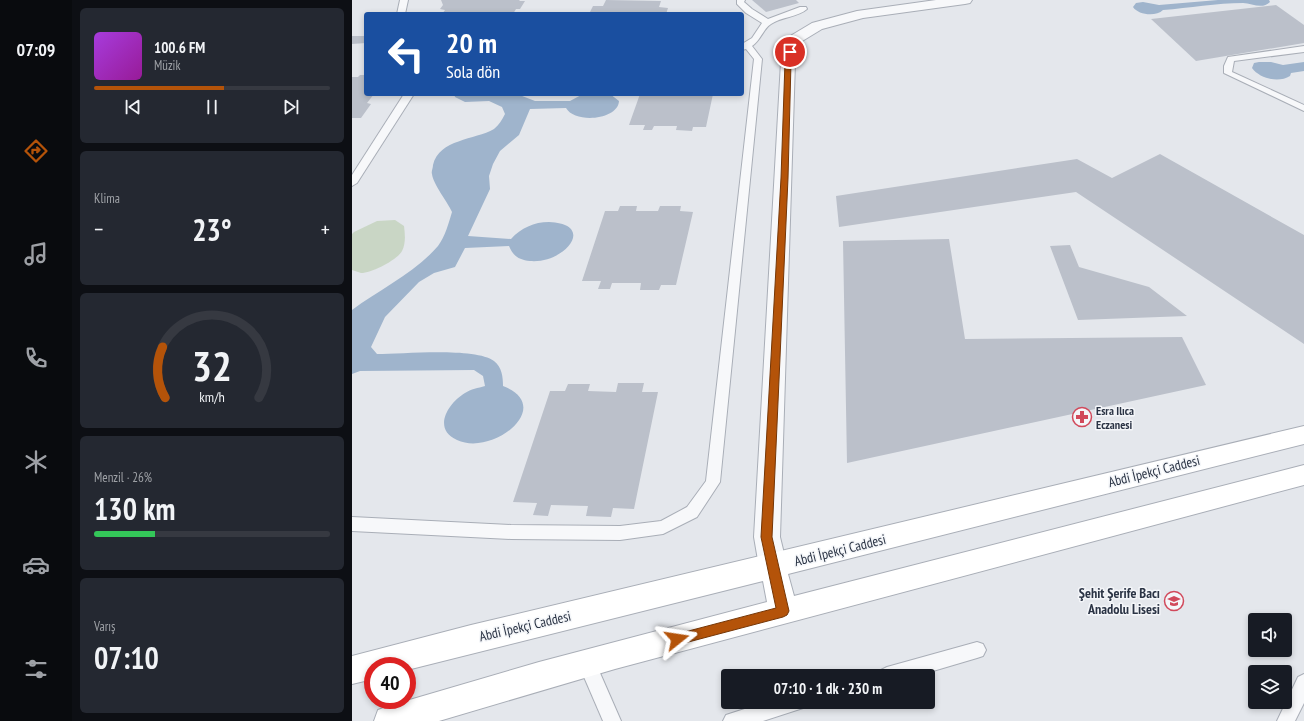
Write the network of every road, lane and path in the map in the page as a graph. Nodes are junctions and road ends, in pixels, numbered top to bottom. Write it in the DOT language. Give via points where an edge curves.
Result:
graph roads {
  1 [pos="404,0"];
  2 [pos="741,0"];
  3 [pos="965,0"];
  4 [pos="804,9"];
  5 [pos="401,12"];
  6 [pos="768,22"];
  7 [pos="745,46"];
  8 [pos="1304,49"];
  9 [pos="408,96"];
  10 [pos="1304,108"];
  11 [pos="352,183"];
  12 [pos="1304,434"];
  13 [pos="1304,475"];
  14 [pos="352,524"];
  15 [pos="773,566"];
  16 [pos="783,611"];
  17 [pos="977,650"];
  18 [pos="587,663"];
  19 [pos="910,669"];
  20 [pos="352,670"];
  21 [pos="1304,684"];
  22 [pos="773,709"];
  23 [pos="389,721"];
  24 [pos="612,721"];
  25 [pos="732,721"];
  26 [pos="1286,721"];
  1 -- 5 [label="lane"];
  2 -- 6 [label="lane" via="749,11"];
  3 -- 15 [label="street" via="862,14 817,26 792,41 788,62 767,537"];
  4 -- 6 [label="lane"];
  6 -- 7 [label="lane" via="755,41"];
  7 -- 14 [label="lane" via="758,59 713,482 692,512 663,527 620,533 511,532"];
  8 -- 10 [label="lane" via="1231,59 1228,66 1228,73"];
  9 -- 11 [label="lane"];
  12 -- 15 [label="street, Abdi İpekçi Caddesi"];
  13 -- 16 [label="street"];
  15 -- 16 [label="street"];
  15 -- 20 [label="street, Abdi İpekçi Caddesi"];
  16 -- 18 [label="street"];
  17 -- 19 [label="lane"];
  18 -- 23 [label="street" via="480,692"];
  18 -- 24 [label="lane"];
  21 -- 26 [label="lane"];
  22 -- 25 [label="lane"];
}
